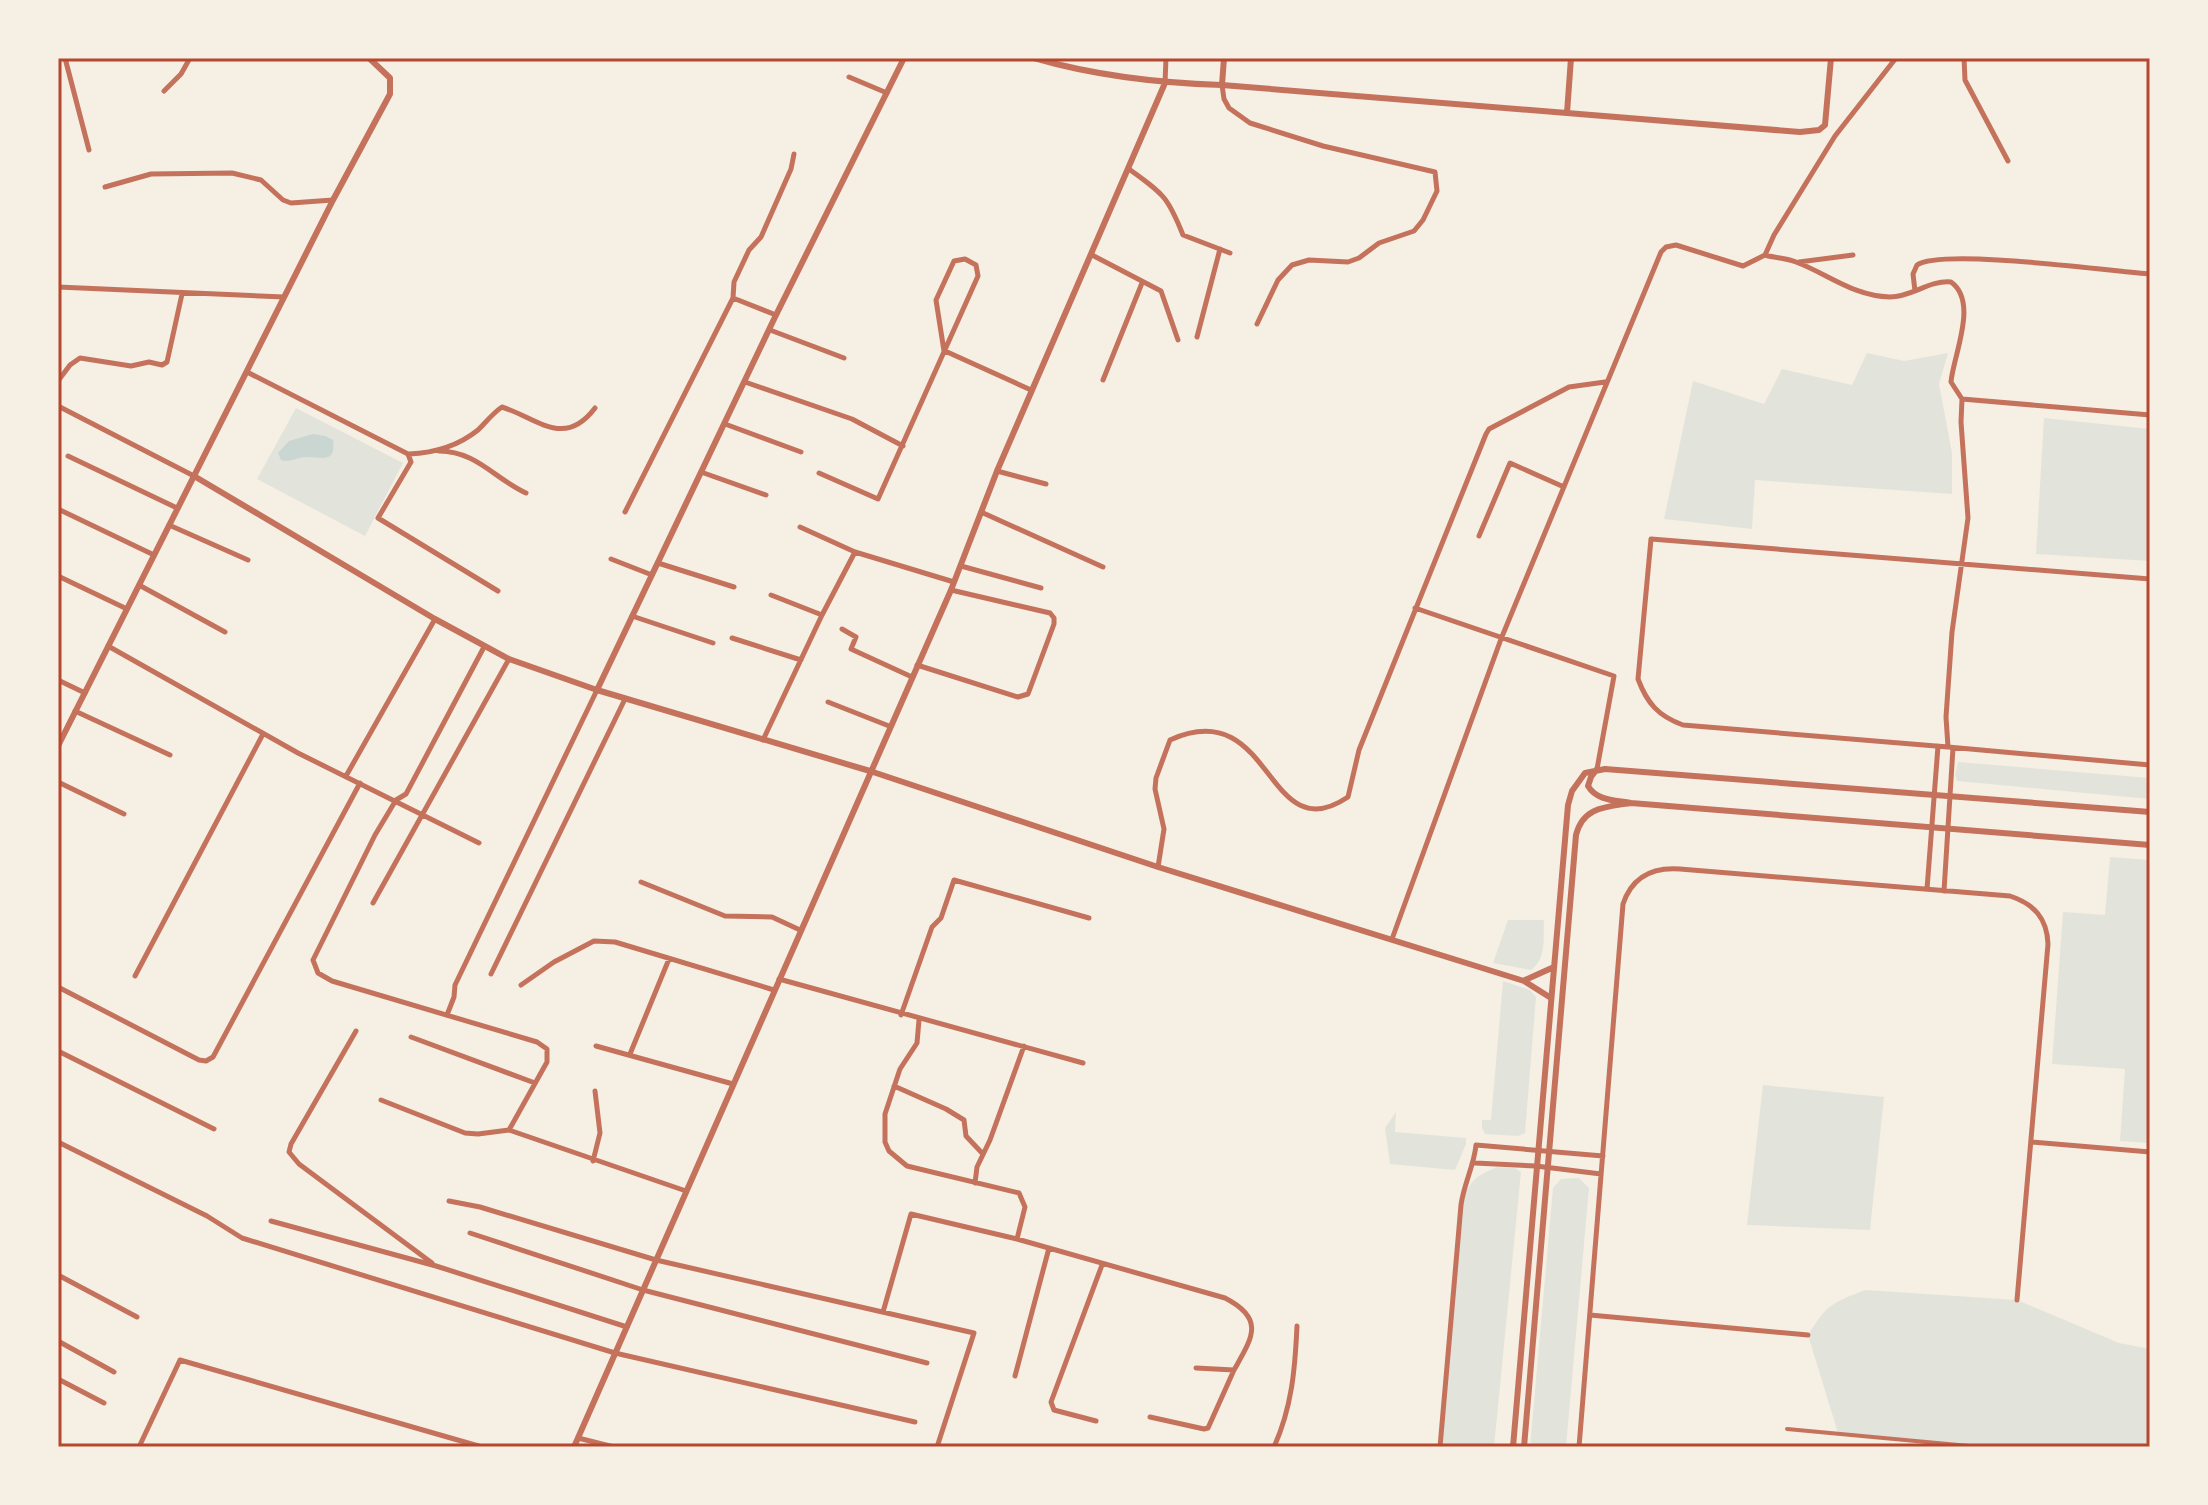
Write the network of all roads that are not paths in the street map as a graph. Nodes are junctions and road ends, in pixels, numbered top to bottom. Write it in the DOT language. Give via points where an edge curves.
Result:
graph roads {
  1 [pos="65,58"];
  2 [pos="190,58"];
  3 [pos="369,58"];
  4 [pos="904,58"];
  5 [pos="1034,58"];
  6 [pos="1166,58"];
  7 [pos="1224,58"];
  8 [pos="1571,58"];
  9 [pos="1831,58"];
  10 [pos="1896,58"];
  11 [pos="1964,58"];
  12 [pos="849,77"];
  13 [pos="1165,83"];
  14 [pos="1222,85"];
  15 [pos="164,91"];
  16 [pos="887,93"];
  17 [pos="1567,113"];
  18 [pos="89,150"];
  19 [pos="794,154"];
  20 [pos="2008,161"];
  21 [pos="1129,169"];
  22 [pos="105,187"];
  23 [pos="333,200"];
  24 [pos="1183,235"];
  25 [pos="1184,243"];
  26 [pos="1220,249"];
  27 [pos="1230,253"];
  28 [pos="1092,255"];
  29 [pos="1765,255"];
  30 [pos="1853,255"];
  31 [pos="1798,263"];
  32 [pos="2150,274"];
  33 [pos="1142,283"];
  34 [pos="58,287"];
  35 [pos="1915,291"];
  36 [pos="182,294"];
  37 [pos="285,297"];
  38 [pos="733,298"];
  39 [pos="776,315"];
  40 [pos="1257,324"];
  41 [pos="770,330"];
  42 [pos="1197,337"];
  43 [pos="1178,340"];
  44 [pos="944,351"];
  45 [pos="844,358"];
  46 [pos="247,372"];
  47 [pos="1103,380"];
  48 [pos="58,381"];
  49 [pos="745,382"];
  50 [pos="1605,382"];
  51 [pos="1031,390"];
  52 [pos="1962,399"];
  53 [pos="58,406"];
  54 [pos="595,408"];
  55 [pos="2150,415"];
  56 [pos="725,424"];
  57 [pos="903,446"];
  58 [pos="434,451"];
  59 [pos="801,452"];
  60 [pos="408,454"];
  61 [pos="68,456"];
  62 [pos="997,471"];
  63 [pos="701,472"];
  64 [pos="819,473"];
  65 [pos="194,476"];
  66 [pos="1046,484"];
  67 [pos="1564,487"];
  68 [pos="526,493"];
  69 [pos="766,495"];
  70 [pos="177,508"];
  71 [pos="58,509"];
  72 [pos="625,512"];
  73 [pos="981,512"];
  74 [pos="169,525"];
  75 [pos="800,527"];
  76 [pos="1479,536"];
  77 [pos="855,552"];
  78 [pos="154,555"];
  79 [pos="611,559"];
  80 [pos="248,560"];
  81 [pos="658,563"];
  82 [pos="1961,564"];
  83 [pos="961,566"];
  84 [pos="1103,567"];
  85 [pos="652,575"];
  86 [pos="58,576"];
  87 [pos="2150,579"];
  88 [pos="139,585"];
  89 [pos="953,586"];
  90 [pos="734,587"];
  91 [pos="1041,588"];
  92 [pos="498,591"];
  93 [pos="771,595"];
  94 [pos="1415,608"];
  95 [pos="127,609"];
  96 [pos="822,615"];
  97 [pos="632,616"];
  98 [pos="435,619"];
  99 [pos="842,629"];
  100 [pos="225,632"];
  101 [pos="732,638"];
  102 [pos="1501,639"];
  103 [pos="713,643"];
  104 [pos="108,646"];
  105 [pos="484,647"];
  106 [pos="509,659"];
  107 [pos="801,660"];
  108 [pos="916,665"];
  109 [pos="912,677"];
  110 [pos="58,680"];
  111 [pos="597,690"];
  112 [pos="85,693"];
  113 [pos="625,699"];
  114 [pos="828,702"];
  115 [pos="75,711"];
  116 [pos="889,726"];
  117 [pos="263,734"];
  118 [pos="763,740"];
  119 [pos="58,746"];
  120 [pos="1938,746"];
  121 [pos="1950,748"];
  122 [pos="170,755"];
  123 [pos="2150,765"];
  124 [pos="1597,769"];
  125 [pos="870,771"];
  126 [pos="346,776"];
  127 [pos="58,782"];
  128 [pos="360,783"];
  129 [pos="1936,795"];
  130 [pos="1952,796"];
  131 [pos="396,800"];
  132 [pos="1631,803"];
  133 [pos="2150,812"];
  134 [pos="423,813"];
  135 [pos="124,814"];
  136 [pos="1933,828"];
  137 [pos="1949,829"];
  138 [pos="479,843"];
  139 [pos="2150,845"];
  140 [pos="1158,867"];
  141 [pos="641,882"];
  142 [pos="1927,889"];
  143 [pos="1944,891"];
  144 [pos="373,903"];
  145 [pos="1089,918"];
  146 [pos="800,930"];
  147 [pos="1392,939"];
  148 [pos="669,959"];
  149 [pos="1554,967"];
  150 [pos="491,974"];
  151 [pos="135,976"];
  152 [pos="779,979"];
  153 [pos="1524,981"];
  154 [pos="521,985"];
  155 [pos="58,987"];
  156 [pos="774,990"];
  157 [pos="1551,998"];
  158 [pos="447,1015"];
  159 [pos="901,1015"];
  160 [pos="919,1020"];
  161 [pos="356,1031"];
  162 [pos="411,1037"];
  163 [pos="596,1046"];
  164 [pos="1024,1046"];
  165 [pos="58,1051"];
  166 [pos="630,1054"];
  167 [pos="1083,1063"];
  168 [pos="535,1083"];
  169 [pos="733,1084"];
  170 [pos="894,1086"];
  171 [pos="595,1091"];
  172 [pos="381,1100"];
  173 [pos="214,1129"];
  174 [pos="509,1130"];
  175 [pos="58,1142"];
  176 [pos="2031,1142"];
  177 [pos="1538,1150"];
  178 [pos="1549,1151"];
  179 [pos="2150,1152"];
  180 [pos="982,1153"];
  181 [pos="1603,1156"];
  182 [pos="593,1161"];
  183 [pos="1475,1163"];
  184 [pos="1536,1166"];
  185 [pos="1547,1168"];
  186 [pos="1601,1174"];
  187 [pos="975,1183"];
  188 [pos="686,1191"];
  189 [pos="449,1201"];
  190 [pos="271,1221"];
  191 [pos="470,1233"];
  192 [pos="1017,1239"];
  193 [pos="1049,1248"];
  194 [pos="656,1260"];
  195 [pos="1102,1265"];
  196 [pos="436,1266"];
  197 [pos="58,1275"];
  198 [pos="643,1290"];
  199 [pos="2017,1300"];
  200 [pos="883,1312"];
  201 [pos="1590,1315"];
  202 [pos="137,1317"];
  203 [pos="1297,1326"];
  204 [pos="627,1327"];
  205 [pos="1808,1335"];
  206 [pos="58,1341"];
  207 [pos="615,1353"];
  208 [pos="927,1363"];
  209 [pos="1196,1368"];
  210 [pos="1234,1370"];
  211 [pos="114,1372"];
  212 [pos="1015,1376"];
  213 [pos="58,1379"];
  214 [pos="104,1403"];
  215 [pos="1150,1417"];
  216 [pos="1096,1421"];
  217 [pos="915,1422"];
  218 [pos="1787,1429"];
  219 [pos="578,1438"];
  220 [pos="139,1447"];
  221 [pos="482,1447"];
  222 [pos="574,1447"];
  223 [pos="614,1447"];
  224 [pos="937,1447"];
  225 [pos="1274,1447"];
  226 [pos="1440,1447"];
  227 [pos="1513,1447"];
  228 [pos="1524,1447"];
  229 [pos="1579,1447"];
  230 [pos="1980,1447"];
  1 -- 18 [label="street"];
  2 -- 15 [label="street"];
  3 -- 23 [label="street" via="386,73 391,89"];
  4 -- 16 [label="street"];
  5 -- 13 [label="street"];
  6 -- 13 [label="street"];
  7 -- 14 [label="street"];
  8 -- 17 [label="street"];
  9 -- 17 [label="street" via="1824,127 1813,131"];
  10 -- 29 [label="street" via="1835,136"];
  11 -- 20 [label="street" via="1965,80"];
  12 -- 16 [label="street"];
  13 -- 14 [label="street"];
  13 -- 21 [label="street"];
  14 -- 17 [label="street"];
  14 -- 40 [label="street" via="1229,108 1250,123 1435,172 1437,191 1414,231 1379,243 1348,262 1309,260 1292,265 1278,280"];
  16 -- 39 [label="street"];
  19 -- 38 [label="street" via="761,237 734,282"];
  21 -- 24 [label="street" via="1162,194"];
  21 -- 28 [label="street"];
  22 -- 23 [label="street" via="151,174 232,173 261,180 291,203"];
  23 -- 37 [label="street"];
  24 -- 25 [label="street"];
  24 -- 26 [label="street"];
  26 -- 27 [label="street"];
  26 -- 42 [label="street"];
  28 -- 33 [label="street"];
  28 -- 51 [label="street"];
  29 -- 31 [label="street"];
  29 -- 50 [label="street" via="1743,266 1676,245 1666,247"];
  30 -- 31 [label="street"];
  31 -- 35 [label="street" via="1868,293 1892,297"];
  32 -- 35 [label="street" via="1930,259 1917,265"];
  33 -- 43 [label="street" via="1161,291"];
  33 -- 47 [label="street"];
  34 -- 36 [label="street"];
  35 -- 52 [label="street" via="1943,281 1956,285 1963,331 1951,382"];
  36 -- 37 [label="street"];
  36 -- 48 [label="street" via="167,362 131,366 80,358"];
  37 -- 46 [label="street"];
  38 -- 39 [label="street"];
  38 -- 72 [label="street"];
  39 -- 41 [label="street"];
  41 -- 45 [label="street"];
  41 -- 49 [label="street"];
  44 -- 44 [label="street" via="978,276 976,265 965,259 954,261 936,300"];
  44 -- 51 [label="street"];
  44 -- 57 [label="street"];
  46 -- 60 [label="street"];
  46 -- 65 [label="street"];
  49 -- 56 [label="street"];
  49 -- 57 [label="street" via="852,419"];
  50 -- 67 [label="street"];
  50 -- 94 [label="street" via="1569,387 1489,429"];
  51 -- 62 [label="street"];
  52 -- 55 [label="street"];
  52 -- 82 [label="street" via="1968,518"];
  53 -- 65 [label="street"];
  54 -- 58 [label="street" via="585,421 561,428 536,424 504,407 475,432"];
  56 -- 59 [label="street"];
  56 -- 63 [label="street"];
  57 -- 64 [label="street" via="878,499"];
  58 -- 60 [label="street"];
  58 -- 68 [label="street" via="467,456"];
  60 -- 92 [label="street" via="411,462 378,518"];
  61 -- 70 [label="street"];
  62 -- 66 [label="street"];
  62 -- 73 [label="street"];
  63 -- 69 [label="street"];
  63 -- 81 [label="street"];
  65 -- 70 [label="street"];
  65 -- 98 [label="street"];
  67 -- 76 [label="street" via="1510,463"];
  67 -- 102 [label="street"];
  70 -- 74 [label="street"];
  71 -- 78 [label="street"];
  73 -- 83 [label="street"];
  73 -- 84 [label="street"];
  74 -- 78 [label="street"];
  74 -- 80 [label="street"];
  75 -- 77 [label="street"];
  77 -- 89 [label="street"];
  77 -- 96 [label="street"];
  78 -- 88 [label="street"];
  79 -- 85 [label="street"];
  81 -- 85 [label="street"];
  81 -- 90 [label="street"];
  82 -- 87 [label="street"];
  82 -- 120 [label="street" via="1651,539 1638,679 1654,709 1669,720"];
  82 -- 121 [label="street" via="1946,717"];
  83 -- 89 [label="street"];
  83 -- 91 [label="street"];
  85 -- 97 [label="street"];
  86 -- 95 [label="street"];
  88 -- 95 [label="street"];
  88 -- 100 [label="street"];
  89 -- 108 [label="street"];
  89 -- 108 [label="street" via="1054,618 1028,694"];
  93 -- 96 [label="street"];
  94 -- 102 [label="street"];
  94 -- 140 [label="street" via="1359,750 1348,797 1323,810 1305,808 1288,798 1237,740 1200,730 1186,733 1170,740 1156,778 1164,829"];
  95 -- 104 [label="street"];
  96 -- 107 [label="street"];
  97 -- 103 [label="street"];
  97 -- 111 [label="street"];
  98 -- 105 [label="street"];
  98 -- 126 [label="street"];
  99 -- 109 [label="street" via="856,637 851,649"];
  101 -- 107 [label="street"];
  102 -- 124 [label="street" via="1614,676"];
  102 -- 147 [label="street"];
  104 -- 112 [label="street"];
  104 -- 117 [label="street"];
  105 -- 106 [label="street"];
  105 -- 131 [label="street" via="406,794"];
  106 -- 111 [label="street"];
  106 -- 134 [label="street"];
  107 -- 118 [label="street"];
  108 -- 109 [label="street"];
  109 -- 116 [label="street"];
  110 -- 112 [label="street"];
  111 -- 113 [label="street"];
  111 -- 158 [label="street" via="455,985"];
  112 -- 115 [label="street"];
  113 -- 118 [label="street"];
  113 -- 150 [label="street"];
  114 -- 116 [label="street"];
  115 -- 119 [label="street"];
  115 -- 122 [label="street"];
  116 -- 125 [label="street"];
  117 -- 126 [label="street"];
  117 -- 151 [label="street"];
  118 -- 125 [label="street"];
  120 -- 121 [label="street"];
  120 -- 129 [label="street"];
  121 -- 123 [label="street"];
  121 -- 130 [label="street"];
  124 -- 129 [label="street"];
  124 -- 132 [label="street" via="1588,786 1592,793"];
  124 -- 149 [label="street" via="1578,781 1568,805"];
  125 -- 140 [label="street"];
  125 -- 146 [label="street"];
  126 -- 128 [label="street"];
  127 -- 135 [label="street"];
  128 -- 131 [label="street"];
  128 -- 155 [label="street" via="213,1057 199,1060"];
  129 -- 130 [label="street"];
  129 -- 136 [label="street"];
  130 -- 133 [label="street"];
  130 -- 137 [label="street"];
  131 -- 134 [label="street"];
  131 -- 158 [label="street" via="313,960 318,973 332,981"];
  132 -- 136 [label="street"];
  132 -- 178 [label="street" via="1592,810 1578,825"];
  134 -- 138 [label="street"];
  134 -- 144 [label="street"];
  136 -- 137 [label="street"];
  136 -- 142 [label="street"];
  137 -- 139 [label="street"];
  137 -- 143 [label="street"];
  140 -- 147 [label="street"];
  141 -- 146 [label="street" via="725,916 772,917"];
  142 -- 143 [label="street"];
  142 -- 181 [label="street" via="1663,868 1641,878 1623,904"];
  143 -- 176 [label="street" via="2010,896 2032,906 2044,923 2048,944"];
  145 -- 159 [label="street" via="954,880"];
  146 -- 152 [label="street"];
  147 -- 153 [label="street"];
  148 -- 154 [label="street" via="594,941"];
  148 -- 156 [label="street"];
  148 -- 166 [label="street"];
  149 -- 153 [label="street"];
  149 -- 157 [label="street"];
  152 -- 156 [label="street"];
  152 -- 159 [label="street"];
  153 -- 157 [label="street"];
  156 -- 169 [label="street"];
  157 -- 177 [label="street"];
  158 -- 168 [label="street" via="547,1049 547,1062"];
  159 -- 160 [label="street"];
  160 -- 164 [label="street"];
  160 -- 170 [label="street" via="917,1043"];
  161 -- 196 [label="street" via="289,1152"];
  162 -- 168 [label="street"];
  163 -- 166 [label="street"];
  164 -- 167 [label="street"];
  164 -- 180 [label="street"];
  165 -- 173 [label="street"];
  166 -- 169 [label="street"];
  168 -- 174 [label="street"];
  169 -- 188 [label="street"];
  170 -- 180 [label="street" via="964,1120 966,1136"];
  170 -- 187 [label="street" via="884,1122 889,1151 907,1166"];
  171 -- 182 [label="street" via="600,1133"];
  172 -- 174 [label="street" via="465,1133"];
  174 -- 182 [label="street"];
  175 -- 207 [label="street" via="242,1238"];
  176 -- 179 [label="street"];
  176 -- 199 [label="street"];
  177 -- 178 [label="street"];
  177 -- 183 [label="street" via="1476,1145"];
  177 -- 184 [label="street"];
  178 -- 181 [label="street"];
  178 -- 185 [label="street"];
  180 -- 187 [label="street"];
  181 -- 186 [label="street"];
  182 -- 188 [label="street"];
  183 -- 184 [label="street"];
  183 -- 226 [label="street" via="1461,1205"];
  184 -- 185 [label="street"];
  184 -- 227 [label="street"];
  185 -- 186 [label="street"];
  185 -- 228 [label="street"];
  186 -- 201 [label="street"];
  187 -- 192 [label="street" via="1022,1196 1025,1207"];
  188 -- 194 [label="street"];
  189 -- 194 [label="street"];
  190 -- 196 [label="street"];
  191 -- 198 [label="street"];
  192 -- 193 [label="street"];
  192 -- 200 [label="street" via="911,1214"];
  193 -- 195 [label="street"];
  193 -- 212 [label="street"];
  194 -- 198 [label="street"];
  194 -- 200 [label="street"];
  195 -- 210 [label="street" via="1242,1307 1252,1330"];
  195 -- 216 [label="street" via="1051,1402 1054,1410"];
  196 -- 204 [label="street"];
  197 -- 202 [label="street"];
  198 -- 204 [label="street"];
  198 -- 208 [label="street"];
  200 -- 224 [label="street" via="974,1333"];
  201 -- 205 [label="street"];
  201 -- 229 [label="street"];
  203 -- 225 [label="street" via="1295,1381"];
  204 -- 207 [label="street"];
  206 -- 211 [label="street"];
  207 -- 217 [label="street"];
  207 -- 219 [label="street"];
  209 -- 210 [label="street"];
  210 -- 215 [label="street" via="1208,1428"];
  213 -- 214 [label="street"];
  218 -- 230 [label="street"];
  219 -- 222 [label="street"];
  219 -- 223 [label="street"];
  220 -- 221 [label="street" via="180,1360"];
}
